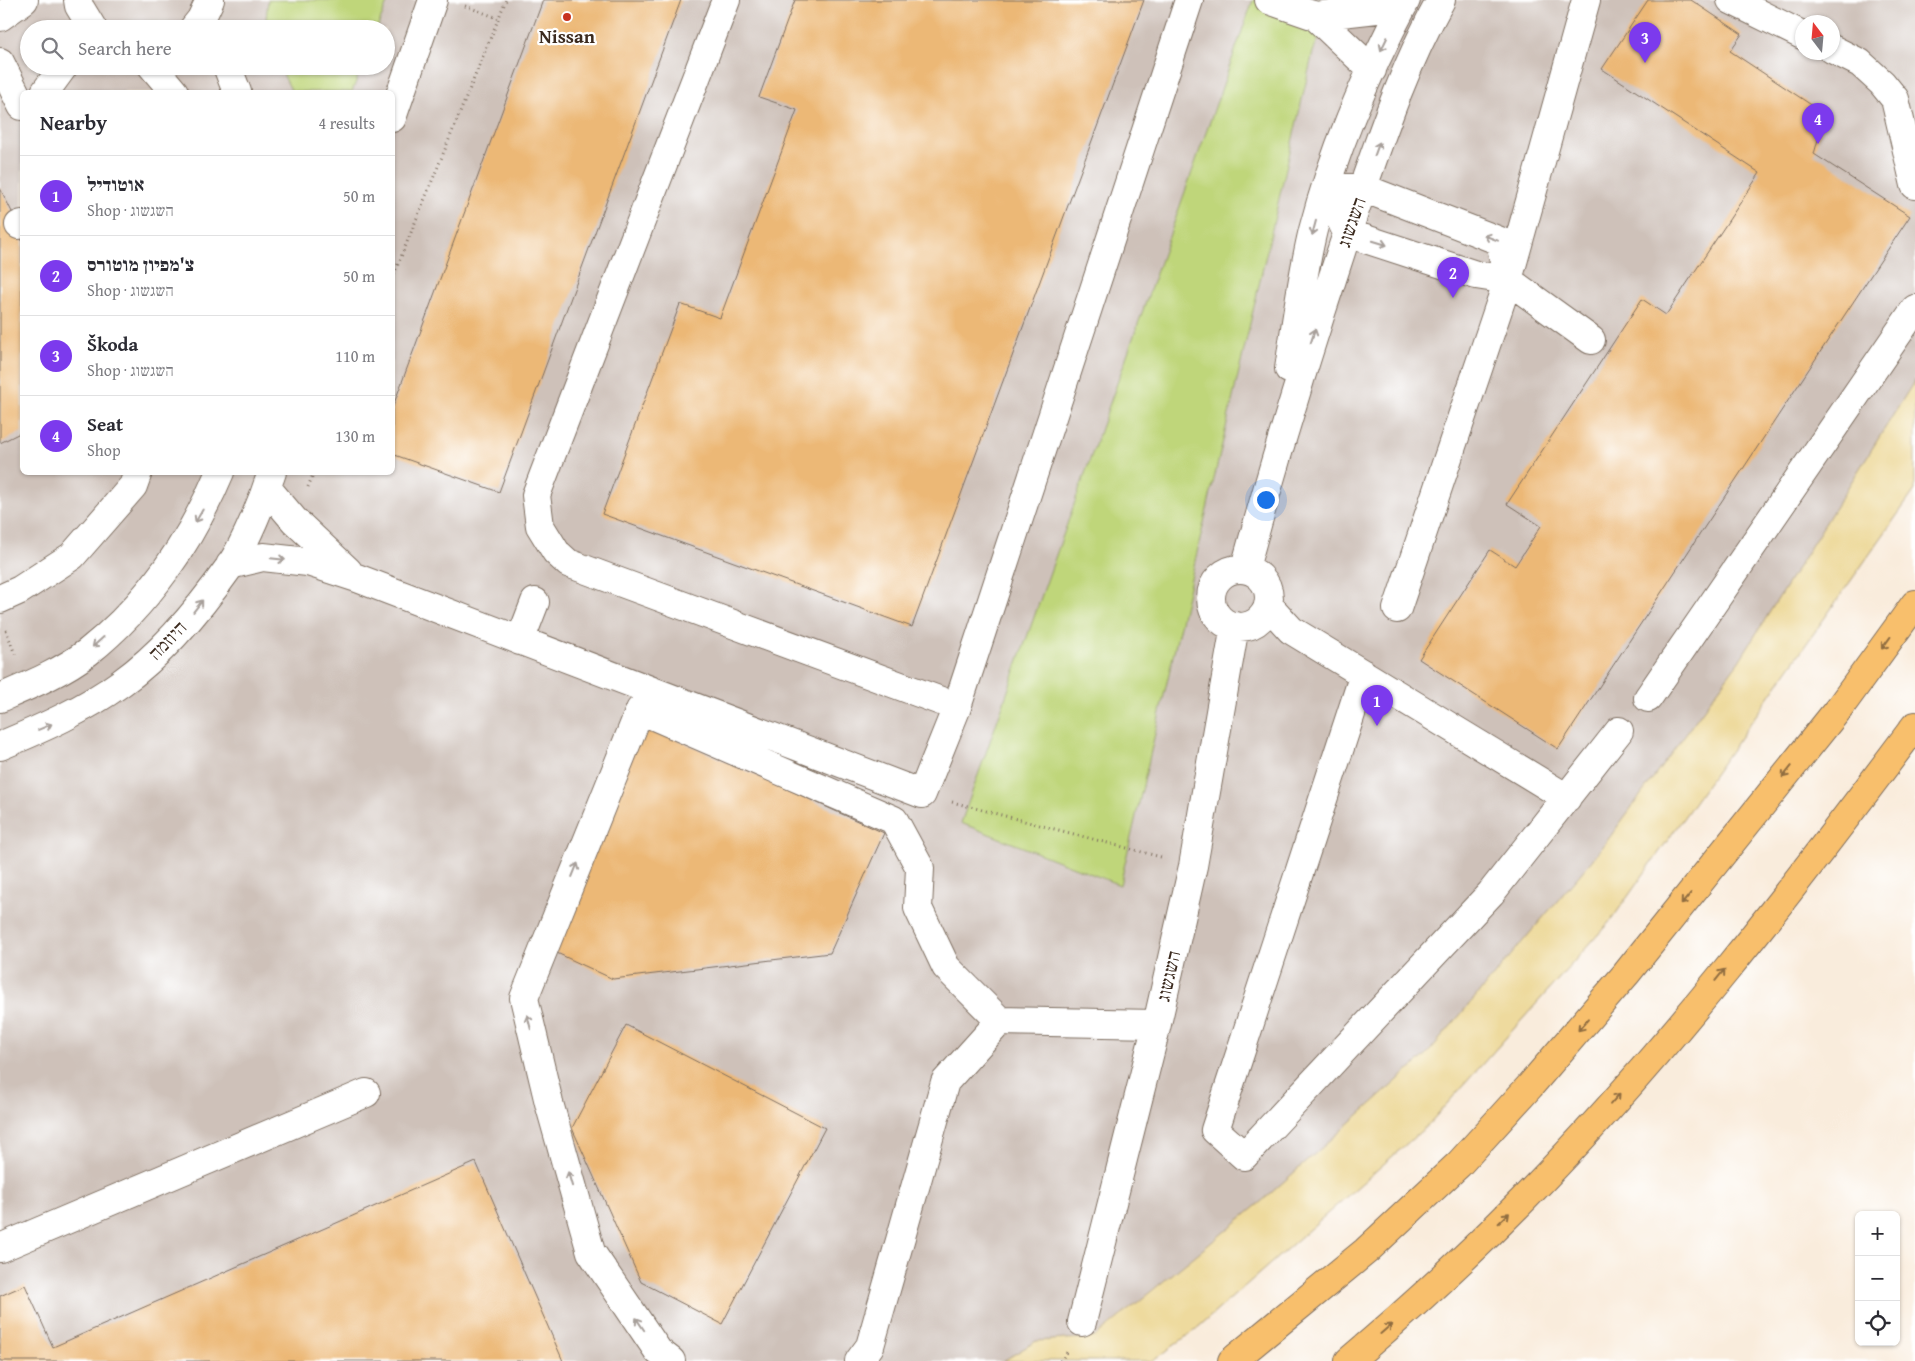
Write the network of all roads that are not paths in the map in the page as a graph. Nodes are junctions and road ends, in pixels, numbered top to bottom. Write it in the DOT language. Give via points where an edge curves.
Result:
graph roads {
  1 [pos="24,0"];
  2 [pos="78,0"];
  3 [pos="726,0"];
  4 [pos="1189,0"];
  5 [pos="1269,0"];
  6 [pos="1441,0"];
  7 [pos="1586,0"];
  8 [pos="1731,0"];
  9 [pos="446,2"];
  10 [pos="1404,3"];
  11 [pos="1315,16"];
  12 [pos="0,17"];
  13 [pos="88,20"];
  14 [pos="1795,32"];
  15 [pos="1840,53"];
  16 [pos="0,62"];
  17 [pos="1372,70"];
  18 [pos="57,75"];
  19 [pos="160,75"];
  20 [pos="230,75"];
  21 [pos="46,90"];
  22 [pos="172,90"];
  23 [pos="236,90"];
  24 [pos="20,102"];
  25 [pos="395,112"];
  26 [pos="1915,185"];
  27 [pos="1326,188"];
  28 [pos="1363,188"];
  29 [pos="1348,233"];
  30 [pos="1508,280"];
  31 [pos="1915,309"];
  32 [pos="1591,340"];
  33 [pos="1278,450"];
  34 [pos="137,475"];
  35 [pos="219,475"];
  36 [pos="270,480"];
  37 [pos="230,565"];
  38 [pos="1245,568"];
  39 [pos="357,578"];
  40 [pos="0,600"];
  41 [pos="535,602"];
  42 [pos="1915,604"];
  43 [pos="1268,605"];
  44 [pos="1397,609"];
  45 [pos="1235,626"];
  46 [pos="520,641"];
  47 [pos="1364,674"];
  48 [pos="0,698"];
  49 [pos="1648,698"];
  50 [pos="957,707"];
  51 [pos="1915,726"];
  52 [pos="1620,731"];
  53 [pos="0,746"];
  54 [pos="1566,798"];
  55 [pos="1000,1021"];
  56 [pos="1157,1024"];
  57 [pos="366,1093"];
  58 [pos="0,1248"];
  59 [pos="1082,1322"];
  60 [pos="671,1361"];
  61 [pos="859,1361"];
  62 [pos="1232,1361"];
  63 [pos="1349,1361"];
  1 -- 12 [label="street"];
  2 -- 13 [label="street"];
  3 -- 50 [label="street" via="536,495 540,526 556,552 568,563"];
  4 -- 50 [label="street"];
  5 -- 11 [label="street"];
  28 -- 6 [label="street, השגשוג, one-way" via="1395,100"];
  7 -- 30 [label="street"];
  8 -- 14 [label="street"];
  9 -- 25 [label="street"];
  10 -- 11 [label="street"];
  10 -- 17 [label="street, השגשוג, one-way"];
  11 -- 17 [label="street"];
  15 -- 26 [label="street" via="1860,63 1895,99"];
  16 -- 24 [label="street"];
  17 -- 27 [label="street, השגשוג" via="1339,147"];
  18 -- 21 [label="street"];
  19 -- 22 [label="street"];
  20 -- 23 [label="street"];
  27 -- 28 [label="street"];
  27 -- 29 [label="street"];
  27 -- 33 [label="street, השגשוג, one-way" via="1300,292"];
  28 -- 29 [label="street, השגשוג"];
  30 -- 28 [label="street, one-way" via="1500,242"];
  29 -- 30 [label="street, one-way" via="1476,276"];
  33 -- 29 [label="street, השגשוג, one-way"];
  30 -- 32 [label="street"];
  30 -- 44 [label="street"];
  31 -- 49 [label="street"];
  33 -- 38 [label="street, השגשוג"];
  34 -- 40 [label="street" via="132,486 72,556"];
  35 -- 48 [label="street, one-way" via="208,501 168,568 144,598 80,657 43,680"];
  36 -- 37 [label="street, היוזמה"];
  36 -- 39 [label="street" via="294,520"];
  37 -- 39 [label="street, one-way" via="263,557 308,562"];
  53 -- 37 [label="street, היוזמה, one-way" via="57,722 123,682 158,652"];
  38 -- 43 [label="street" via="1262,578 1267,586"];
  38 -- 45 [label="street" via="1218,577 1210,595 1214,614 1221,621"];
  39 -- 46 [label="street"];
  41 -- 46 [label="street"];
  42 -- 62 [label="main road, one-way" via="1840,707 1626,974 1530,1086 1459,1164 1366,1251"];
  43 -- 45 [label="street" via="1257,621"];
  43 -- 47 [label="street" via="1291,630"];
  45 -- 56 [label="street, השגשוג" via="1193,866"];
  46 -- 50 [label="street" via="922,794"];
  47 -- 54 [label="street"];
  47 -- 54 [label="street" via="1214,1130 1244,1156 1491,893"];
  63 -- 51 [label="main road, one-way" via="1501,1220 1598,1120 1748,942"];
  52 -- 54 [label="street"];
  55 -- 56 [label="street"];
  60 -- 55 [label="street, one-way" via="658,1352 591,1252 549,1103 524,998 640,710 894,820 920,868 918,908 946,967"];
  55 -- 61 [label="street" via="945,1082 870,1346"];
  56 -- 59 [label="street, השגשוג"];
  57 -- 58 [label="street"];
}
